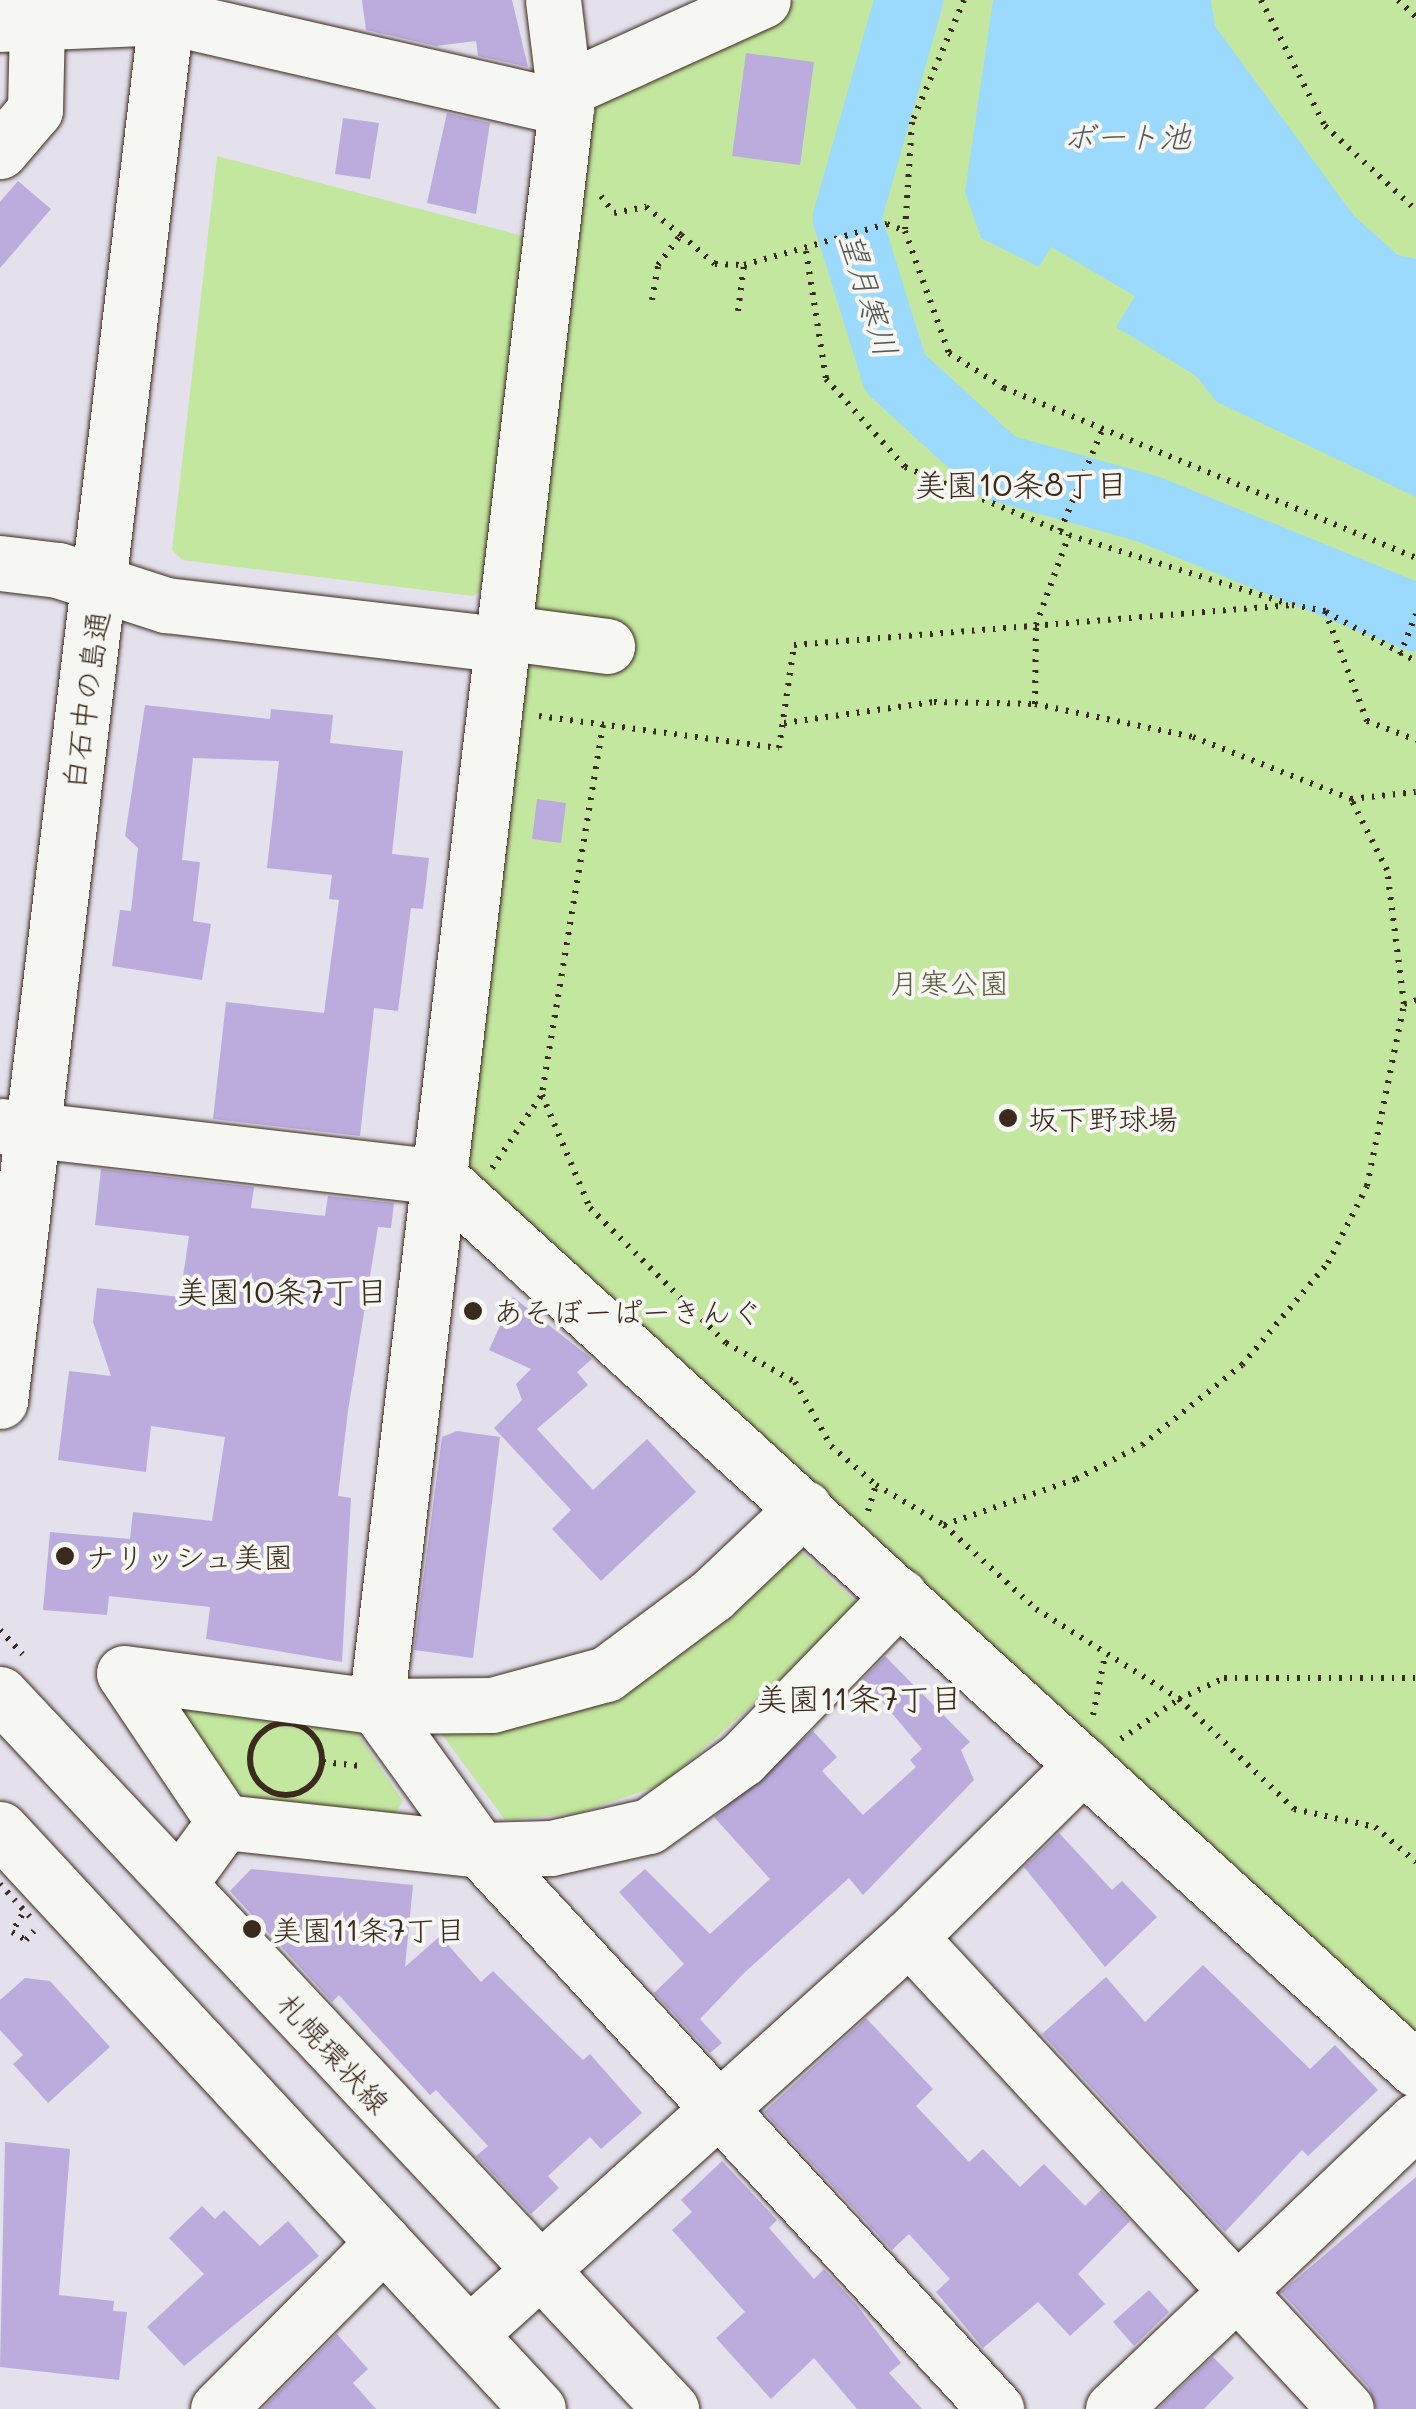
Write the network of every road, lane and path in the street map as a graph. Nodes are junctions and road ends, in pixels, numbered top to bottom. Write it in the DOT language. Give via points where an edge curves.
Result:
graph roads {
  1 [pos="553,0"];
  2 [pos="764,0"];
  3 [pos="964,0"];
  4 [pos="1262,0"];
  5 [pos="1398,0"];
  6 [pos="168,9"];
  7 [pos="1416,17"];
  8 [pos="19,23"];
  9 [pos="565,99"];
  10 [pos="0,151"];
  11 [pos="592,186"];
  12 [pos="1416,210"];
  13 [pos="906,231"];
  14 [pos="681,235"];
  15 [pos="806,251"];
  16 [pos="744,265"];
  17 [pos="652,300"];
  18 [pos="738,311"];
  19 [pos="1103,428"];
  20 [pos="1060,531"];
  21 [pos="1068,535"];
  22 [pos="1416,558"];
  23 [pos="0,563"];
  24 [pos="100,586"];
  25 [pos="1292,605"];
  26 [pos="1324,611"];
  27 [pos="1416,614"];
  28 [pos="1036,625"];
  29 [pos="507,639"];
  30 [pos="607,646"];
  31 [pos="1400,655"];
  32 [pos="1416,661"];
  33 [pos="1035,704"];
  34 [pos="498,710"];
  35 [pos="784,723"];
  36 [pos="602,725"];
  37 [pos="1416,740"];
  38 [pos="1416,792"];
  39 [pos="1350,800"];
  40 [pos="1416,1000"];
  41 [pos="1404,1004"];
  42 [pos="542,1095"];
  43 [pos="14,1128"];
  44 [pos="455,1188"];
  45 [pos="0,1400"];
  46 [pos="804,1508"];
  47 [pos="944,1525"];
  48 [pos="900,1596"];
  49 [pos="1416,1678"];
  50 [pos="0,1694"];
  51 [pos="1179,1700"];
  52 [pos="376,1706"];
  53 [pos="1082,1765"];
  54 [pos="295,1794"];
  55 [pos="224,1822"];
  56 [pos="0,1829"];
  57 [pos="480,1850"];
  58 [pos="1416,1863"];
  59 [pos="181,1880"];
  60 [pos="0,1884"];
  61 [pos="31,1918"];
  62 [pos="908,1937"];
  63 [pos="1416,2069"];
  64 [pos="720,2110"];
  65 [pos="1416,2120"];
  66 [pos="384,2242"];
  67 [pos="545,2269"];
  68 [pos="1237,2292"];
  69 [pos="469,2334"];
  70 [pos="218,2409"];
  71 [pos="538,2409"];
  72 [pos="672,2409"];
  73 [pos="996,2409"];
  74 [pos="1113,2409"];
  75 [pos="1346,2409"];
  1 -- 9 [label="street"];
  2 -- 9 [label="street"];
  3 -- 13 [label="path" via="912,122"];
  4 -- 12 [label="path" via="1325,126"];
  5 -- 7 [label="path"];
  6 -- 8 [label="street"];
  6 -- 9 [label="street"];
  6 -- 24 [label="street, 白石中の島通"];
  8 -- 10 [label="street" via="36,110"];
  9 -- 29 [label="street"];
  11 -- 14 [label="path" via="614,213 646,207"];
  13 -- 15 [label="path" via="887,224 830,237"];
  13 -- 19 [label="path" via="949,353"];
  14 -- 16 [label="path" via="715,264"];
  14 -- 17 [label="path" via="658,265"];
  15 -- 16 [label="path"];
  15 -- 20 [label="path" via="826,378 905,467"];
  16 -- 18 [label="path"];
  19 -- 20 [label="path"];
  19 -- 22 [label="path"];
  20 -- 21 [label="path"];
  21 -- 25 [label="path"];
  21 -- 28 [label="path"];
  23 -- 24 [label="street"];
  24 -- 29 [label="street" via="166,605"];
  24 -- 43 [label="street, 白石中の島通"];
  25 -- 26 [label="path"];
  25 -- 28 [label="path"];
  26 -- 31 [label="path"];
  26 -- 37 [label="path" via="1367,722"];
  27 -- 31 [label="path"];
  28 -- 33 [label="path"];
  28 -- 35 [label="path" via="794,645"];
  29 -- 30 [label="street"];
  29 -- 34 [label="street"];
  31 -- 32 [label="path"];
  33 -- 35 [label="path" via="934,702"];
  33 -- 39 [label="path" via="1177,732"];
  34 -- 36 [label="path"];
  34 -- 44 [label="street"];
  35 -- 36 [label="path" via="779,748"];
  36 -- 42 [label="path"];
  38 -- 39 [label="path"];
  39 -- 41 [label="path" via="1387,870"];
  40 -- 41 [label="path"];
  41 -- 47 [label="path" via="1367,1186 1284,1319 1142,1444 1076,1480"];
  42 -- 44 [label="path"];
  42 -- 47 [label="path" via="590,1208 655,1280 726,1343 796,1382 831,1446 876,1485"];
  43 -- 44 [label="street"];
  43 -- 45 [label="street, 白石中の島通"];
  44 -- 46 [label="street"];
  44 -- 52 [label="street"];
  46 -- 48 [label="street"];
  46 -- 52 [label="street" via="712,1595 606,1674 492,1705"];
  47 -- 51 [label="path" via="1036,1610"];
  48 -- 53 [label="street"];
  48 -- 57 [label="street" via="742,1758 649,1826 551,1848"];
  49 -- 51 [label="path" via="1224,1678"];
  50 -- 59 [label="street, 札幌環状線"];
  51 -- 53 [label="path"];
  51 -- 58 [label="path" via="1294,1809 1375,1828"];
  52 -- 55 [label="street" via="124,1673"];
  52 -- 57 [label="street"];
  53 -- 62 [label="street"];
  53 -- 63 [label="street"];
  54 -- 54 [label="path" via="320,1772 321,1749 307,1729 283,1723 254,1744 252,1767 263,1786"];
  55 -- 57 [label="street"];
  55 -- 59 [label="street"];
  56 -- 66 [label="street"];
  57 -- 64 [label="street"];
  59 -- 67 [label="street, 札幌環状線" via="378,2104"];
  60 -- 61 [label="path, bridge"];
  62 -- 64 [label="street"];
  62 -- 68 [label="street"];
  64 -- 67 [label="street"];
  64 -- 73 [label="street"];
  65 -- 68 [label="street"];
  66 -- 69 [label="street"];
  66 -- 70 [label="street"];
  67 -- 69 [label="street"];
  67 -- 72 [label="street, 札幌環状線"];
  68 -- 74 [label="street"];
  68 -- 75 [label="street"];
  69 -- 71 [label="street"];
}
